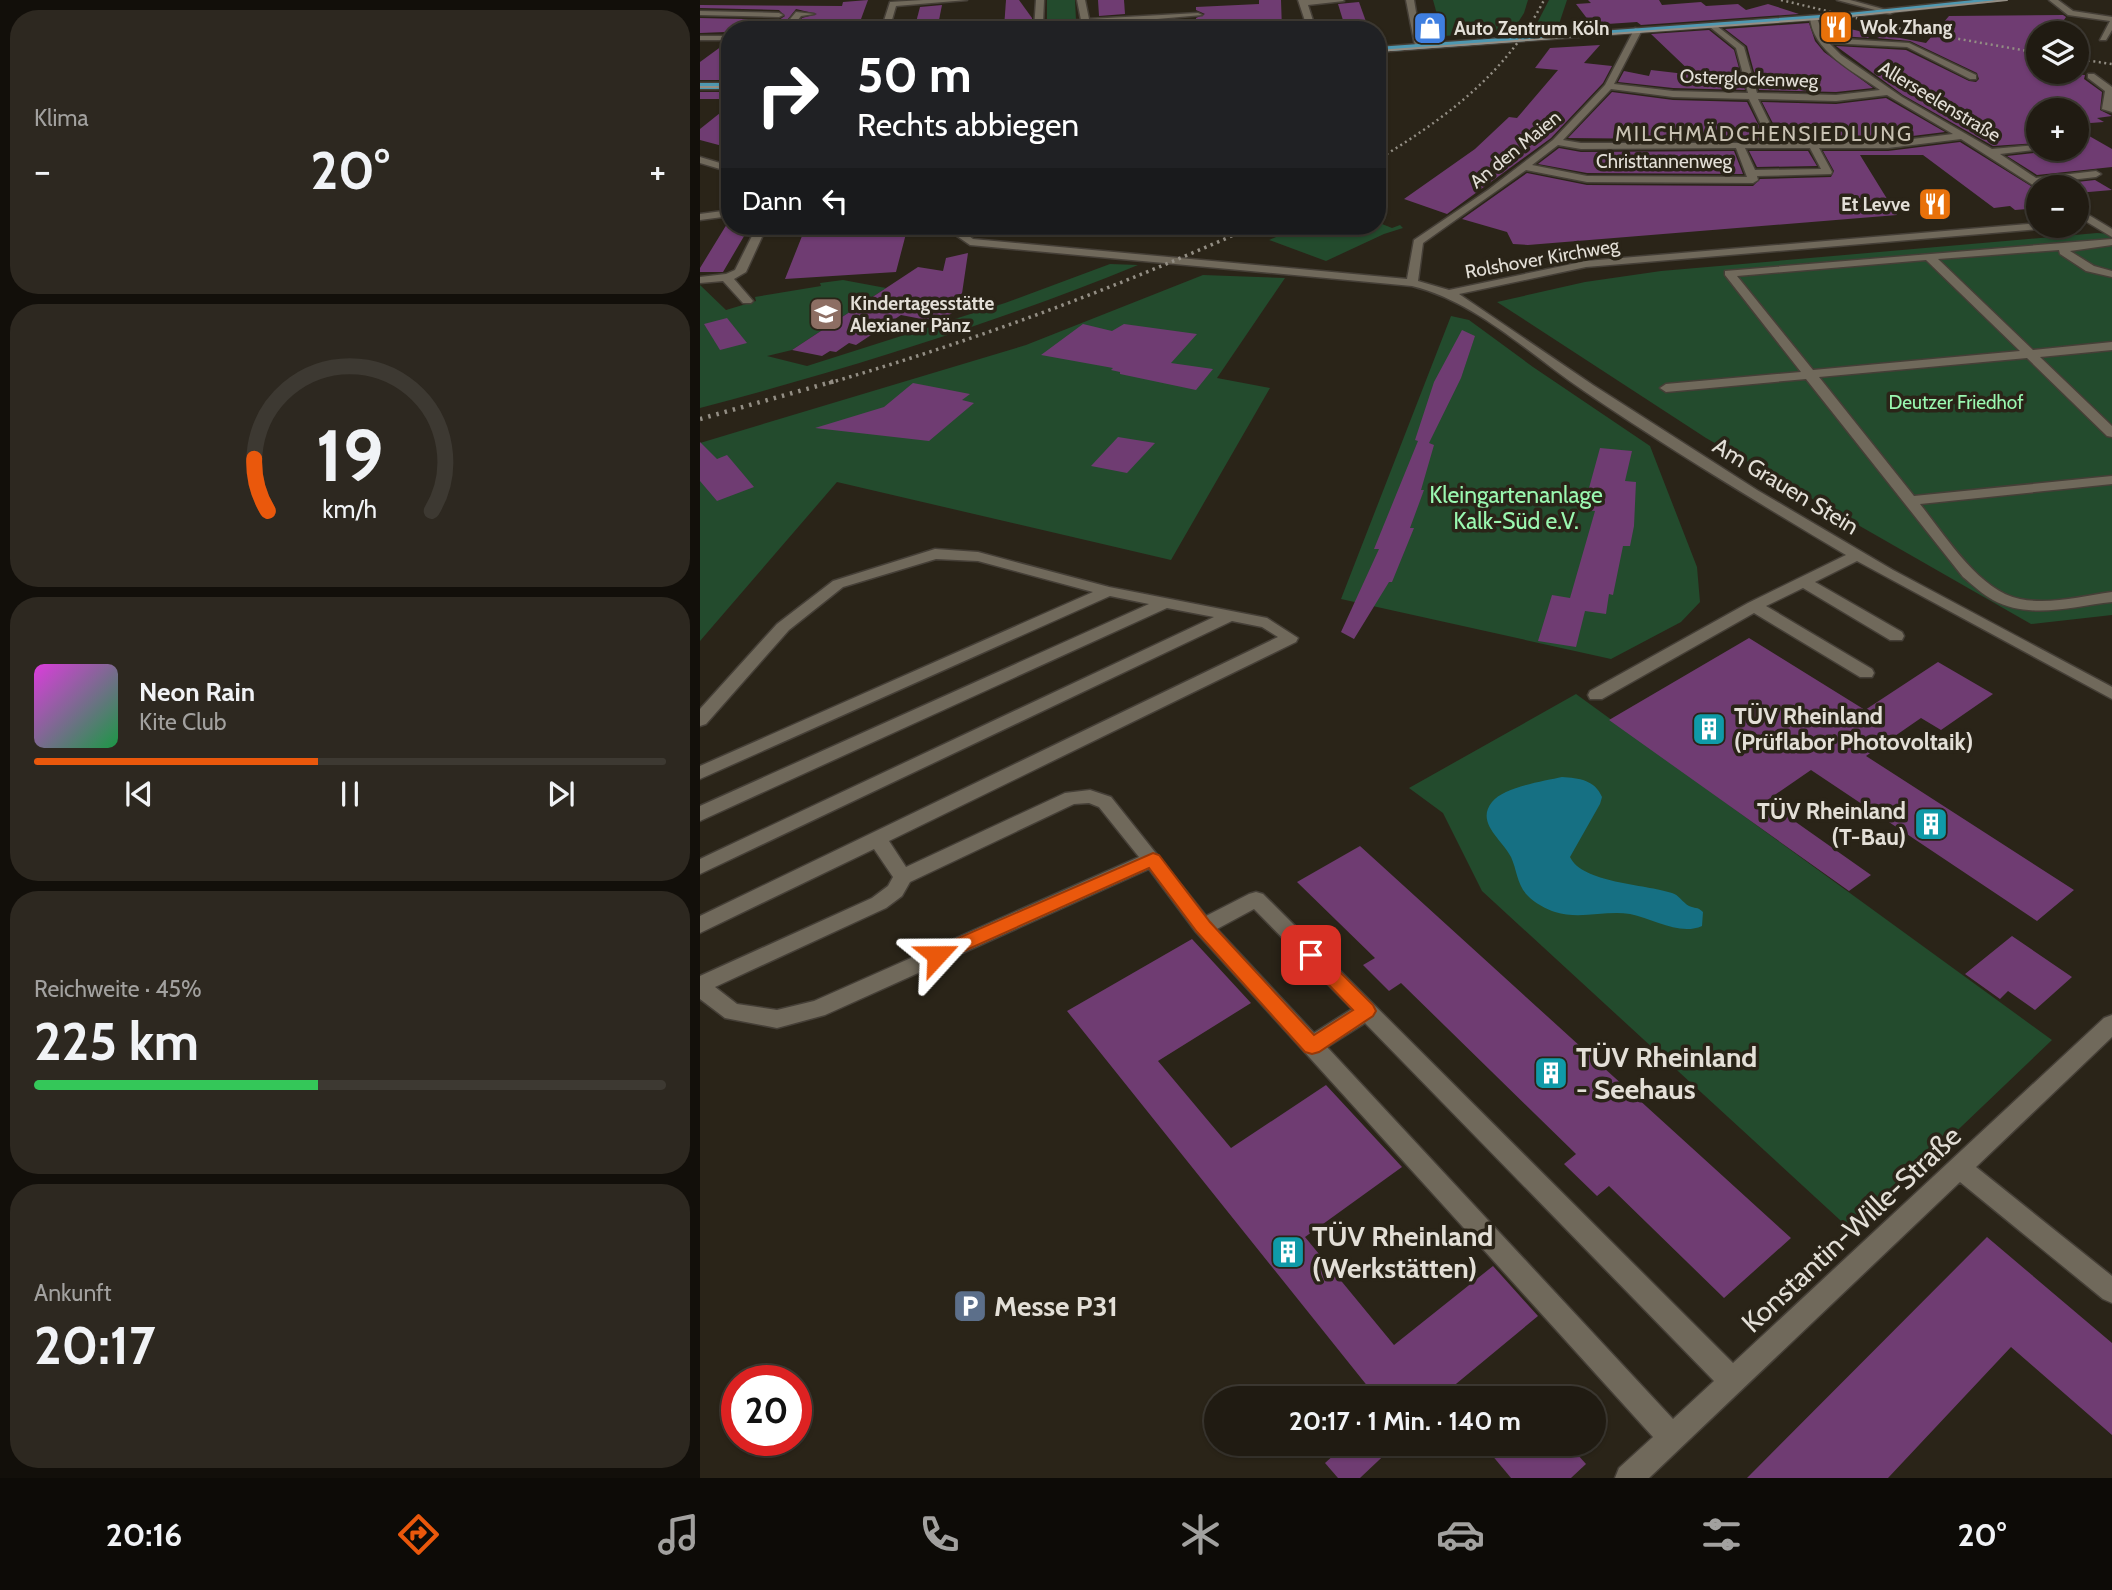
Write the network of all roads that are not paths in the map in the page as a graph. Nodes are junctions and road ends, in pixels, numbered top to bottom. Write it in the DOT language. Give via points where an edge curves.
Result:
graph roads {
  1 [pos="963,0"];
  2 [pos="1040,0"];
  3 [pos="1081,0"];
  4 [pos="1410,0"];
  5 [pos="1841,0"];
  6 [pos="1997,0"];
  7 [pos="2053,0"];
  8 [pos="1303,1"];
  9 [pos="1340,1"];
  10 [pos="889,2"];
  11 [pos="1889,12"];
  12 [pos="700,13"];
  13 [pos="724,13"];
  14 [pos="810,14"];
  15 [pos="779,15"];
  16 [pos="1198,15"];
  17 [pos="1813,18"];
  18 [pos="793,21"];
  19 [pos="886,21"];
  20 [pos="1038,21"];
  21 [pos="1085,21"];
  22 [pos="1101,21"];
  23 [pos="1309,21"];
  24 [pos="2112,21"];
  25 [pos="709,24"];
  26 [pos="1713,24"];
  27 [pos="1638,30"];
  28 [pos="700,38"];
  29 [pos="721,38"];
  30 [pos="2103,38"];
  31 [pos="1822,40"];
  32 [pos="1419,46"];
  33 [pos="1386,49"];
  34 [pos="2091,76"];
  35 [pos="1973,78"];
  36 [pos="700,86"];
  37 [pos="721,86"];
  38 [pos="1609,86"];
  39 [pos="1888,92"];
  40 [pos="1753,95"];
  41 [pos="2110,107"];
  42 [pos="1964,136"];
  43 [pos="1556,142"];
  44 [pos="1739,145"];
  45 [pos="1776,145"];
  46 [pos="1813,145"];
  47 [pos="2026,148"];
  48 [pos="1991,152"];
  49 [pos="700,160"];
  50 [pos="721,166"];
  51 [pos="1526,167"];
  52 [pos="2096,174"];
  53 [pos="2026,175"];
  54 [pos="2089,175"];
  55 [pos="1752,176"];
  56 [pos="721,214"];
  57 [pos="700,217"];
  58 [pos="2089,218"];
  59 [pos="2112,219"];
  60 [pos="2089,221"];
  61 [pos="2093,221"];
  62 [pos="1863,226"];
  63 [pos="2026,227"];
  64 [pos="2112,234"];
  65 [pos="758,235"];
  66 [pos="960,235"];
  67 [pos="1748,236"];
  68 [pos="1875,239"];
  69 [pos="1689,241"];
  70 [pos="2112,242"];
  71 [pos="1649,244"];
  72 [pos="2065,246"];
  73 [pos="1758,248"];
  74 [pos="1585,249"];
  75 [pos="1698,254"];
  76 [pos="1659,257"];
  77 [pos="1928,257"];
  78 [pos="1594,263"];
  79 [pos="2112,274"];
  80 [pos="728,277"];
  81 [pos="700,280"];
  82 [pos="1412,283"];
  83 [pos="1450,293"];
  84 [pos="747,301"];
  85 [pos="2112,346"];
  86 [pos="2032,354"];
  87 [pos="1807,373"];
  88 [pos="1666,388"];
  89 [pos="2112,433"];
  90 [pos="2112,480"];
  91 [pos="1908,501"];
  92 [pos="1857,555"];
  93 [pos="1804,582"];
  94 [pos="1108,591"];
  95 [pos="2112,597"];
  96 [pos="1164,603"];
  97 [pos="1754,606"];
  98 [pos="1232,615"];
  99 [pos="1896,636"];
  100 [pos="1866,673"];
  101 [pos="2112,694"];
  102 [pos="1596,695"];
  103 [pos="700,720"];
  104 [pos="700,773"];
  105 [pos="700,814"];
  106 [pos="877,839"];
  107 [pos="1153,859"];
  108 [pos="700,867"];
  109 [pos="903,877"];
  110 [pos="700,925"];
  111 [pos="1203,927"];
  112 [pos="700,987"];
  113 [pos="1366,1011"];
  114 [pos="2112,1024"];
  115 [pos="1312,1046"];
  116 [pos="1960,1168"];
  117 [pos="2112,1291"];
  118 [pos="1731,1381"];
  119 [pos="1672,1438"];
  120 [pos="1629,1478"];
  1 -- 10 [label="street"];
  2 -- 20 [label="street"];
  3 -- 21 [label="street"];
  4 -- 32 [label="street"];
  5 -- 11 [label="street"];
  6 -- 11 [label="main road"];
  7 -- 24 [label="street" via="2071,13"];
  8 -- 9 [label="street"];
  8 -- 23 [label="street"];
  10 -- 19 [label="street"];
  11 -- 17 [label="main road"];
  12 -- 13 [label="street"];
  13 -- 15 [label="street"];
  13 -- 25 [label="street"];
  14 -- 18 [label="street" via="799,14"];
  16 -- 22 [label="street"];
  17 -- 26 [label="main road"];
  17 -- 31 [label="street, Allerseelenstraße"];
  24 -- 30 [label="street"];
  26 -- 27 [label="main road"];
  26 -- 40 [label="street" via="1740,47"];
  27 -- 32 [label="main road"];
  27 -- 38 [label="street, An den Maien"];
  28 -- 29 [label="street"];
  31 -- 35 [label="street, Allerseelenstraße" via="1909,45"];
  31 -- 39 [label="street, Allerseelenstraße"];
  32 -- 33 [label="main road"];
  34 -- 41 [label="street" via="2110,90"];
  36 -- 37 [label="main road"];
  38 -- 40 [label="street, Osterglockenweg" via="1673,94"];
  38 -- 43 [label="street, An den Maien"];
  39 -- 40 [label="street, Osterglockenweg" via="1836,98"];
  39 -- 42 [label="street, Allerseelenstraße"];
  40 -- 45 [label="street"];
  42 -- 46 [label="street" via="1888,145"];
  42 -- 48 [label="street, Allerseelenstraße"];
  43 -- 44 [label="street" via="1581,146"];
  43 -- 51 [label="street, An den Maien"];
  44 -- 45 [label="street"];
  44 -- 55 [label="street"];
  45 -- 46 [label="street"];
  46 -- 55 [label="street, Christtannenweg" via="1827,172"];
  47 -- 48 [label="street"];
  48 -- 53 [label="street, Allerseelenstraße"];
  49 -- 50 [label="street"];
  51 -- 55 [label="street, Christtannenweg" via="1587,179"];
  51 -- 82 [label="street, An den Maien" via="1418,242"];
  52 -- 54 [label="street"];
  56 -- 57 [label="street"];
  58 -- 61 [label="street"];
  59 -- 61 [label="street"];
  60 -- 61 [label="street"];
  61 -- 64 [label="street"];
  62 -- 68 [label="street"];
  63 -- 68 [label="street, Rolshover Kirchweg"];
  65 -- 80 [label="street" via="740,272"];
  66 -- 82 [label="street, Rolshover Kirchweg" via="971,242"];
  67 -- 73 [label="street"];
  68 -- 73 [label="street, Rolshover Kirchweg"];
  69 -- 75 [label="street"];
  70 -- 72 [label="street"];
  71 -- 76 [label="street"];
  72 -- 77 [label="street"];
  72 -- 79 [label="street" via="2064,252 2082,265"];
  73 -- 75 [label="street, Rolshover Kirchweg"];
  74 -- 78 [label="street"];
  75 -- 76 [label="street, Rolshover Kirchweg"];
  76 -- 78 [label="street, Rolshover Kirchweg"];
  77 -- 86 [label="street"];
  77 -- 87 [label="street" via="1729,273"];
  78 -- 83 [label="street, Rolshover Kirchweg"];
  80 -- 81 [label="street"];
  80 -- 84 [label="street"];
  82 -- 83 [label="street, Rolshover Kirchweg"];
  83 -- 92 [label="street, Am Grauen Stein" via="1660,435"];
  85 -- 86 [label="street"];
  86 -- 87 [label="street"];
  86 -- 89 [label="street"];
  87 -- 88 [label="street"];
  87 -- 91 [label="street"];
  90 -- 91 [label="street"];
  91 -- 95 [label="street" via="1968,574 2010,602 2045,605"];
  92 -- 93 [label="street"];
  92 -- 101 [label="street, Am Grauen Stein"];
  93 -- 97 [label="street"];
  93 -- 99 [label="street"];
  94 -- 96 [label="street"];
  94 -- 103 [label="street" via="978,557 935,554 886,567 838,584 783,627"];
  94 -- 104 [label="street"];
  96 -- 98 [label="street"];
  96 -- 105 [label="street"];
  97 -- 100 [label="street"];
  97 -- 102 [label="street"];
  98 -- 106 [label="street" via="1267,623 1290,638"];
  98 -- 108 [label="street"];
  106 -- 109 [label="street"];
  106 -- 110 [label="street"];
  107 -- 109 [label="street" via="1105,802 1090,796 1071,798"];
  107 -- 111 [label="street"];
  107 -- 112 [label="street" via="818,1009 777,1019 732,1012"];
  109 -- 112 [label="street" via="895,891 879,903"];
  111 -- 113 [label="street" via="1256,899"];
  111 -- 115 [label="street"];
  113 -- 115 [label="street"];
  113 -- 118 [label="street"];
  114 -- 116 [label="street, Konstantin-Wille-Straße"];
  115 -- 119 [label="street"];
  116 -- 117 [label="street"];
  116 -- 118 [label="street, Konstantin-Wille-Straße"];
  118 -- 119 [label="street, Konstantin-Wille-Straße"];
  119 -- 120 [label="street, Konstantin-Wille-Straße"];
}
